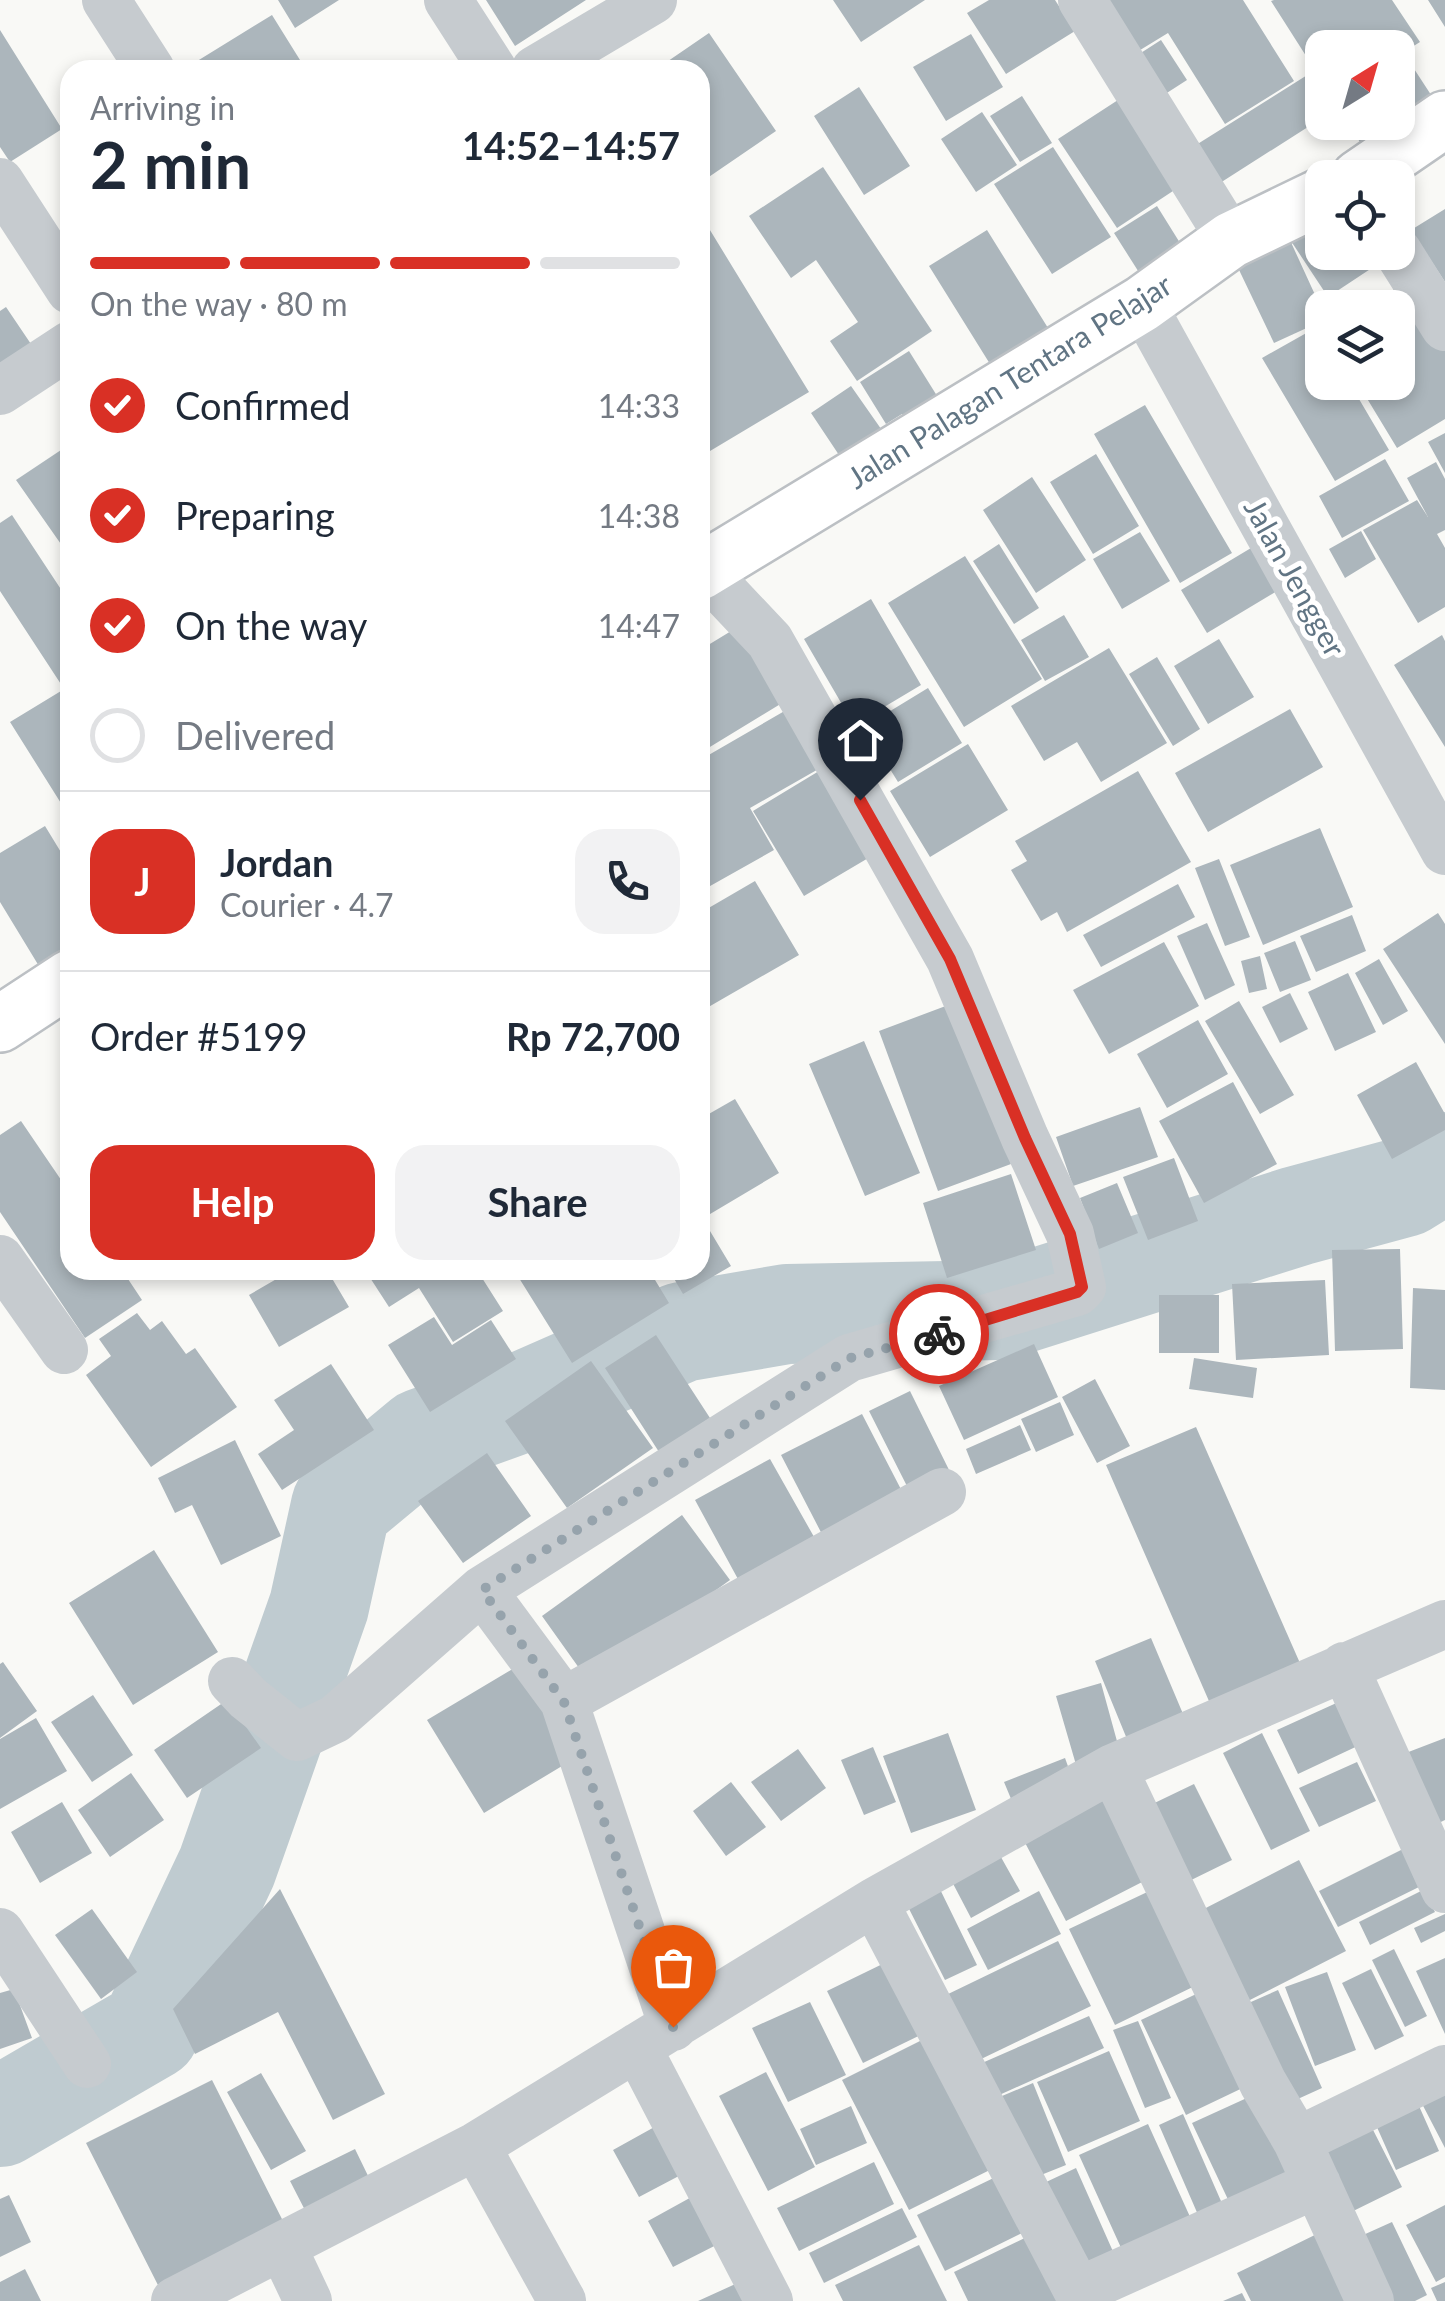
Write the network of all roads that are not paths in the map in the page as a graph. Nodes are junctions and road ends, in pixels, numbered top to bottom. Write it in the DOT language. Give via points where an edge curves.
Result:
graph roads {
  1 [pos="106,0"];
  2 [pos="448,0"];
  3 [pos="653,0"];
  4 [pos="1082,0"];
  5 [pos="145,60"];
  6 [pos="487,60"];
  7 [pos="551,60"];
  8 [pos="1445,119"];
  9 [pos="1385,160"];
  10 [pos="0,182"];
  11 [pos="1305,204"];
  12 [pos="1231,240"];
  13 [pos="1409,270"];
  14 [pos="60,275"];
  15 [pos="1142,304"];
  16 [pos="1445,327"];
  17 [pos="60,352"];
  18 [pos="0,391"];
  19 [pos="710,567"];
  20 [pos="710,580"];
  21 [pos="1445,852"];
  22 [pos="60,985"];
  23 [pos="0,1024"];
  24 [pos="0,1259"];
  25 [pos="64,1350"];
  26 [pos="942,1492"];
  27 [pos="482,1590"];
  28 [pos="1445,1624"];
  29 [pos="1344,1666"];
  30 [pos="240,1690"];
  31 [pos="564,1702"];
  32 [pos="1113,1768"];
  33 [pos="1445,1888"];
  34 [pos="874,1902"];
  35 [pos="0,1932"];
  36 [pos="655,2037"];
  37 [pos="87,2064"];
  38 [pos="1445,2069"];
  39 [pos="1297,2141"];
  40 [pos="476,2146"];
  41 [pos="1317,2184"];
  42 [pos="282,2246"];
  43 [pos="1081,2296"];
  44 [pos="175,2301"];
  45 [pos="308,2301"];
  46 [pos="562,2301"];
  47 [pos="769,2301"];
  48 [pos="1370,2301"];
  1 -- 5 [label="street"];
  2 -- 6 [label="street"];
  3 -- 7 [label="street"];
  4 -- 12 [label="street"];
  8 -- 9 [label="main road"];
  10 -- 14 [label="street"];
  11 -- 12 [label="main road, Jalan Palagan Tentara Pelajar"];
  12 -- 15 [label="main road, Jalan Palagan Tentara Pelajar"];
  13 -- 16 [label="street"];
  15 -- 19 [label="main road, Jalan Palagan Tentara Pelajar"];
  15 -- 21 [label="street, Jalan Jengger"];
  17 -- 18 [label="street"];
  20 -- 27 [label="street" via="770,640 940,942 1070,1234 1082,1287 850,1358"];
  22 -- 23 [label="main road"];
  24 -- 25 [label="street"];
  26 -- 31 [label="street"];
  27 -- 30 [label="street" via="335,1719 297,1737"];
  27 -- 31 [label="street"];
  28 -- 29 [label="street"];
  29 -- 32 [label="street"];
  29 -- 33 [label="street"];
  31 -- 36 [label="street"];
  32 -- 34 [label="street"];
  32 -- 39 [label="street"];
  34 -- 36 [label="street"];
  34 -- 43 [label="street"];
  35 -- 37 [label="street"];
  36 -- 40 [label="street"];
  36 -- 47 [label="street"];
  38 -- 39 [label="street"];
  39 -- 41 [label="street"];
  40 -- 42 [label="street"];
  40 -- 46 [label="street"];
  41 -- 43 [label="street"];
  41 -- 48 [label="street"];
  42 -- 44 [label="street"];
  42 -- 45 [label="street"];
}
